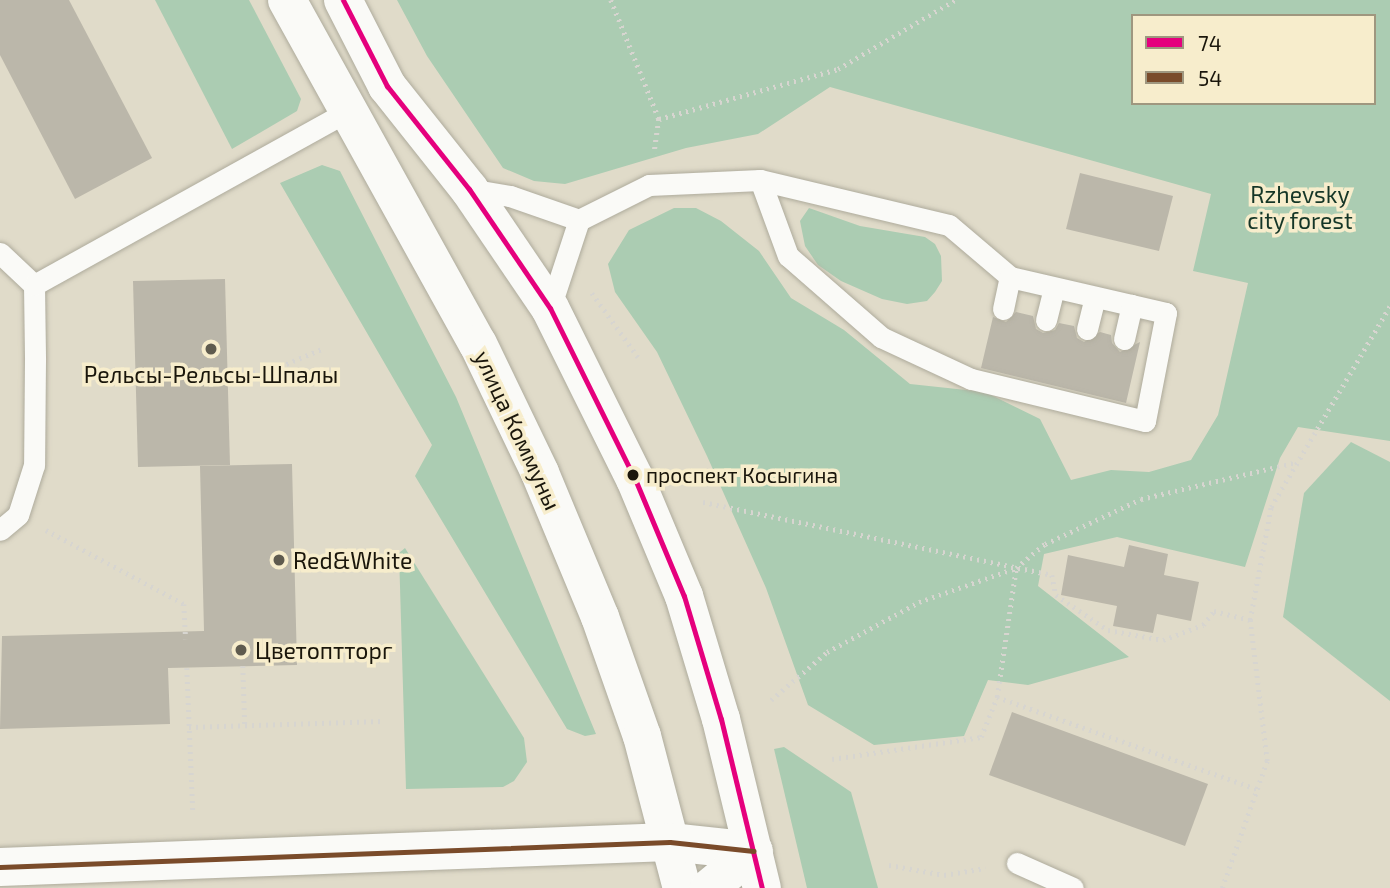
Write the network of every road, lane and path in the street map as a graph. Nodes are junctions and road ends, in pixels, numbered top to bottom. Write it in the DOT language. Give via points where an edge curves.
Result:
graph roads {
  1 [pos="287,0"];
  2 [pos="343,0"];
  3 [pos="611,0"];
  4 [pos="955,0"];
  5 [pos="346,112"];
  6 [pos="659,119"];
  7 [pos="760,180"];
  8 [pos="649,185"];
  9 [pos="469,189"];
  10 [pos="579,220"];
  11 [pos="0,253"];
  12 [pos="1010,277"];
  13 [pos="34,285"];
  14 [pos="1054,288"];
  15 [pos="1095,296"];
  16 [pos="1132,305"];
  17 [pos="1390,306"];
  18 [pos="550,308"];
  19 [pos="1003,309"];
  20 [pos="1046,320"];
  21 [pos="1087,330"];
  22 [pos="1124,339"];
  23 [pos="324,348"];
  24 [pos="239,373"];
  25 [pos="1298,462"];
  26 [pos="703,502"];
  27 [pos="18,515"];
  28 [pos="0,530"];
  29 [pos="377,558"];
  30 [pos="295,561"];
  31 [pos="1016,568"];
  32 [pos="1250,620"];
  33 [pos="186,639"];
  34 [pos="243,666"];
  35 [pos="187,668"];
  36 [pos="997,697"];
  37 [pos="771,700"];
  38 [pos="383,721"];
  39 [pos="245,726"];
  40 [pos="189,727"];
  41 [pos="832,759"];
  42 [pos="1257,789"];
  43 [pos="193,812"];
  44 [pos="670,842"];
  45 [pos="754,851"];
  46 [pos="1017,863"];
  47 [pos="889,865"];
  48 [pos="0,867"];
  49 [pos="682,888"];
  50 [pos="709,888"];
  51 [pos="762,888"];
  52 [pos="1073,888"];
  53 [pos="1222,888"];
  1 -- 5 [label="main road, улица Коммуны"];
  2 -- 9 [label="main road" via="387,86"];
  3 -- 6 [label="path"];
  4 -- 6 [label="path" via="838,69"];
  5 -- 13 [label="lane"];
  5 -- 44 [label="main road, улица Коммуны" via="478,344 540,473 629,699"];
  6 -- 8 [label="path"];
  7 -- 8 [label="lane"];
  7 -- 12 [label="lane" via="949,225"];
  7 -- 16 [label="lane" via="788,256 881,337 988,377 1109,407 1145,421 1166,313"];
  8 -- 10 [label="lane"];
  9 -- 10 [label="lane" via="510,195"];
  9 -- 18 [label="main road"];
  10 -- 18 [label="lane"];
  11 -- 13 [label="lane"];
  12 -- 14 [label="lane"];
  12 -- 19 [label="lane"];
  13 -- 27 [label="lane" via="34,465"];
  14 -- 15 [label="lane"];
  14 -- 20 [label="lane"];
  15 -- 16 [label="lane"];
  15 -- 21 [label="lane"];
  16 -- 22 [label="lane"];
  17 -- 25 [label="path"];
  18 -- 45 [label="main road" via="635,478 684,596"];
  23 -- 24 [label="path" via="267,372"];
  25 -- 31 [label="path" via="1141,499 1045,544"];
  25 -- 32 [label="path" via="1271,507"];
  26 -- 31 [label="path"];
  27 -- 28 [label="lane"];
  27 -- 33 [label="path" via="184,604"];
  29 -- 30 [label="path"];
  31 -- 32 [label="path" via="1052,575 1056,595 1108,630 1163,640 1203,625 1214,611"];
  31 -- 36 [label="path"];
  31 -- 37 [label="path" via="907,608 827,652"];
  32 -- 42 [label="path" via="1266,761"];
  34 -- 39 [label="path"];
  35 -- 40 [label="path"];
  36 -- 41 [label="path" via="981,737"];
  36 -- 42 [label="path"];
  38 -- 39 [label="path"];
  39 -- 40 [label="path"];
  40 -- 43 [label="path"];
  42 -- 53 [label="path"];
  44 -- 45 [label="main road"];
  44 -- 48 [label="main road"];
  44 -- 49 [label="main road, улица Коммуны"];
  45 -- 50 [label="main road"];
  45 -- 51 [label="main road"];
  46 -- 47 [label="path" via="944,875"];
  46 -- 52 [label="lane"];
}
